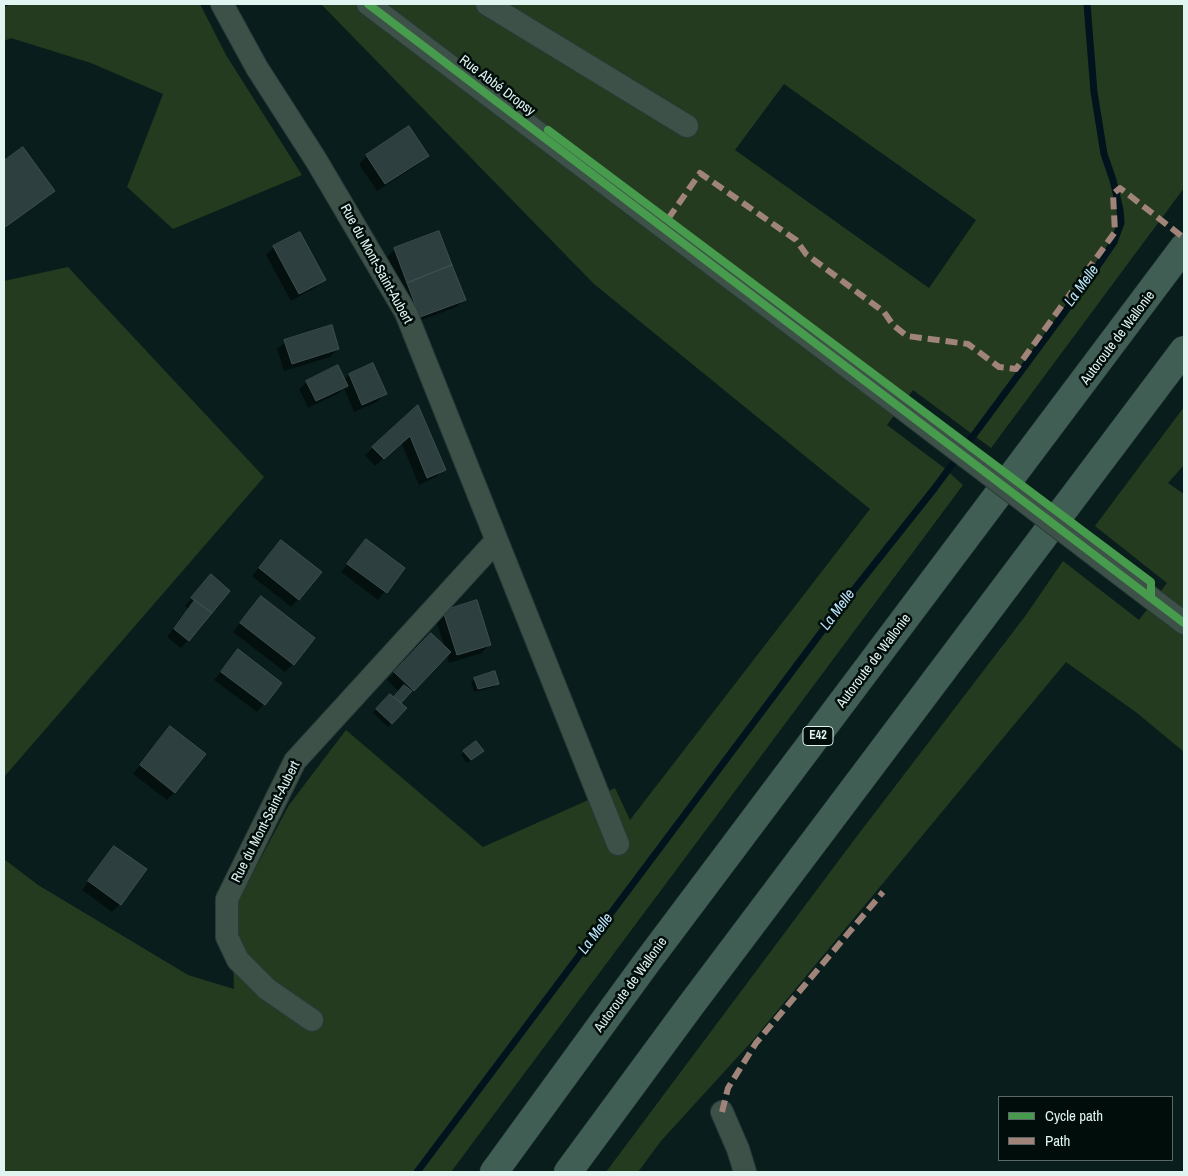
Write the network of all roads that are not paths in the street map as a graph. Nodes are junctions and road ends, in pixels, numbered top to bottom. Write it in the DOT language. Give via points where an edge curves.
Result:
graph roads {
  1 [pos="222,4"];
  2 [pos="368,4"];
  3 [pos="487,4"];
  4 [pos="687,126"];
  5 [pos="1184,247"];
  6 [pos="1184,350"];
  7 [pos="496,541"];
  8 [pos="1184,623"];
  9 [pos="618,844"];
  10 [pos="312,1020"];
  11 [pos="722,1112"];
  12 [pos="494,1172"];
  13 [pos="568,1172"];
  14 [pos="744,1172"];
  1 -- 7 [label="street, Rue du Mont-Saint-Aubert" via="257,68 406,312"];
  2 -- 8 [label="street, Rue Abbé Dropsy, bridge"];
  3 -- 4 [label="street"];
  5 -- 12 [label="highway, Autoroute de Wallonie / E42" via="647,962"];
  6 -- 13 [label="highway"];
  7 -- 9 [label="street, Rue du Mont-Saint-Aubert"];
  7 -- 10 [label="street, Rue du Mont-Saint-Aubert" via="294,761 227,899 227,937 238,960 267,989"];
  11 -- 14 [label="street"];
}
